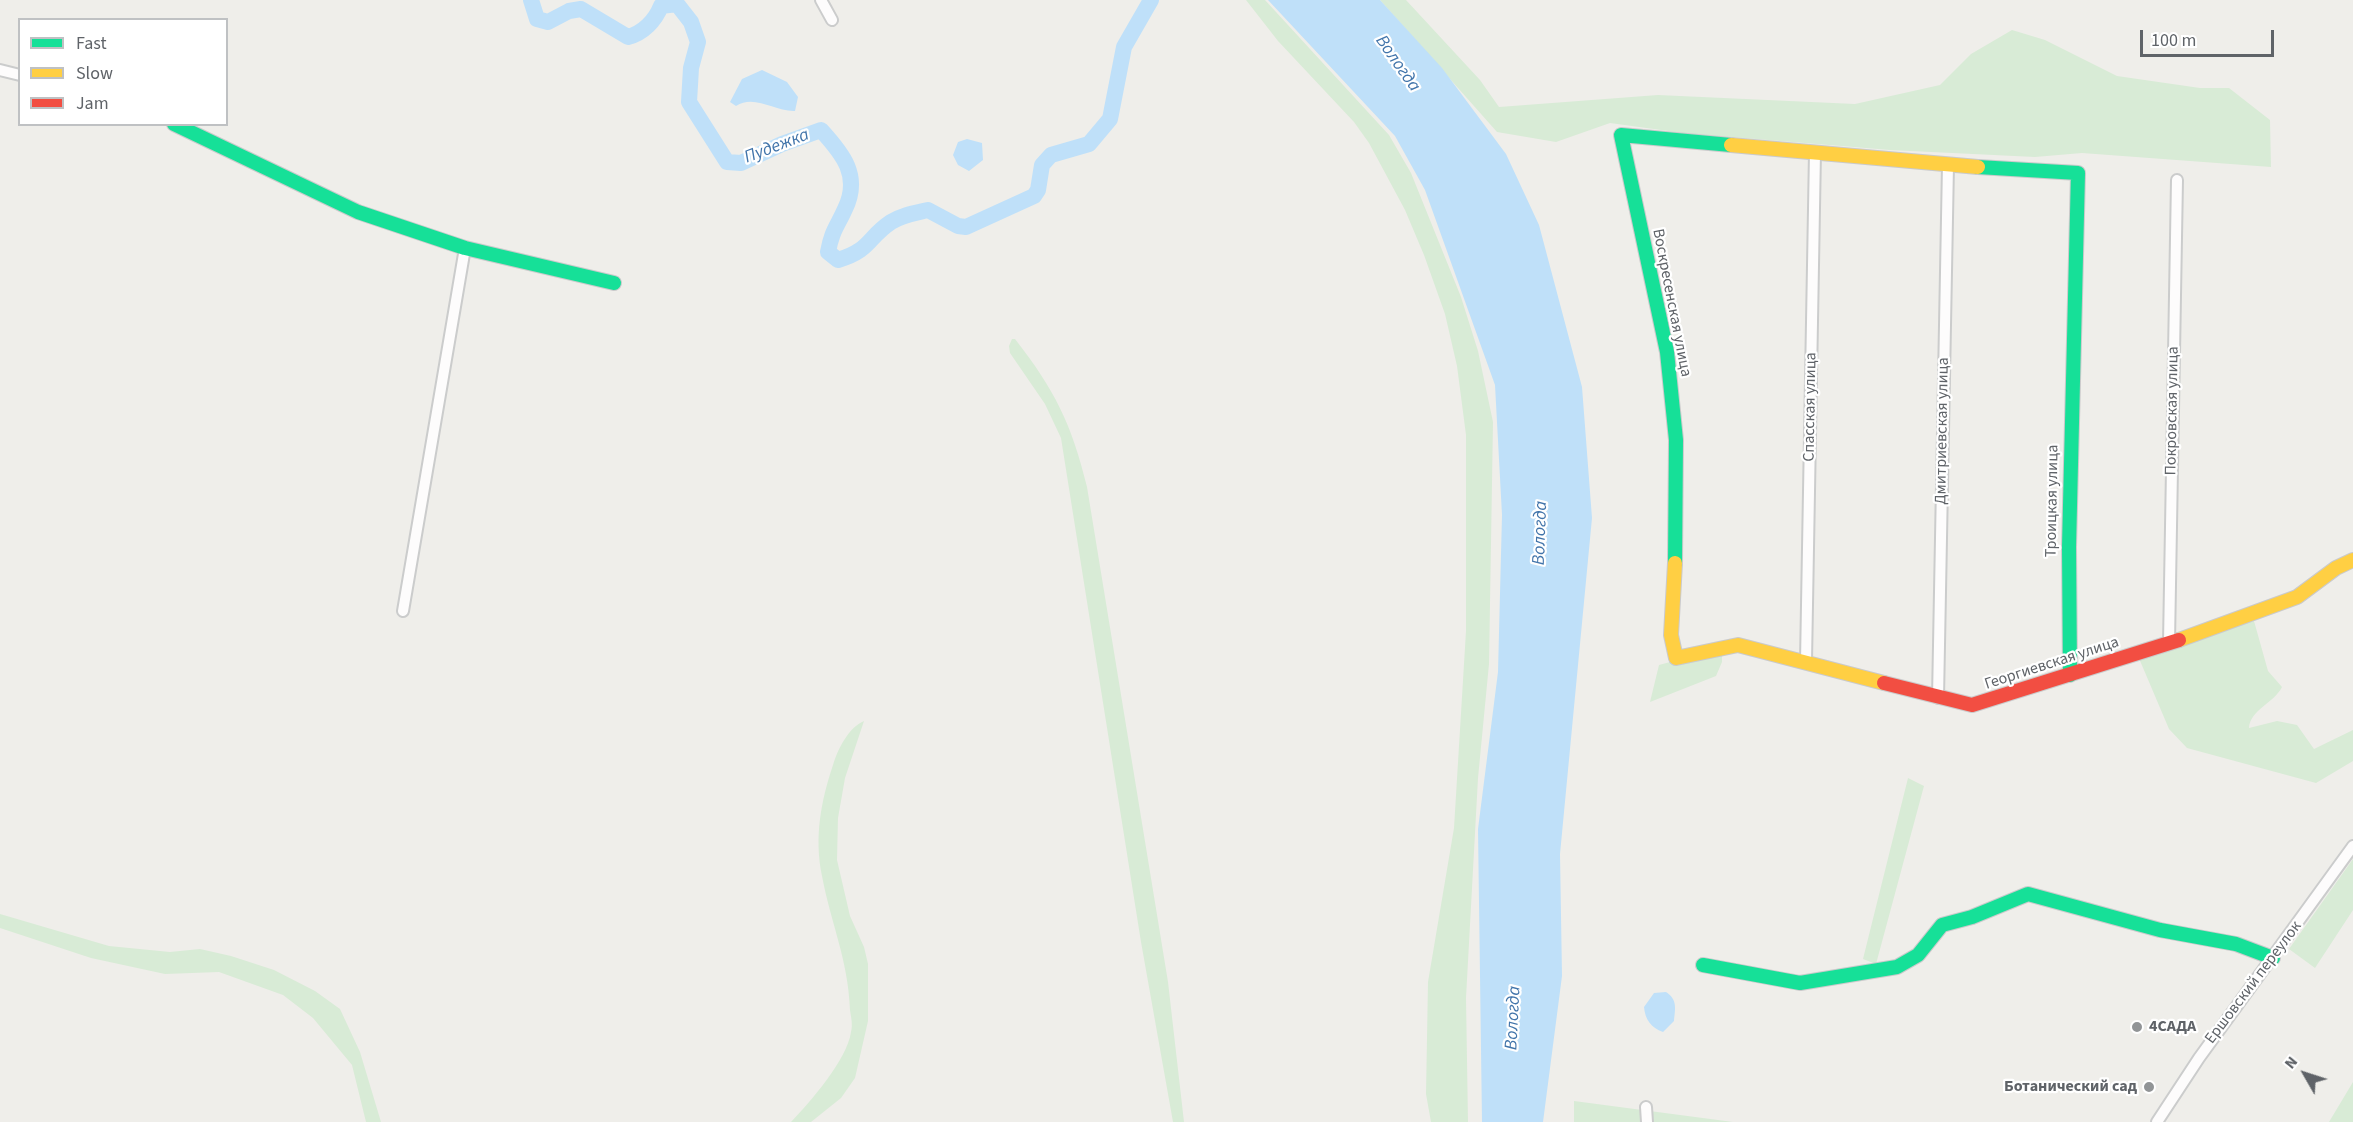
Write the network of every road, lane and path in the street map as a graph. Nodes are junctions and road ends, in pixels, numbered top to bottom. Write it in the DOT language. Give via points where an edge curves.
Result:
graph roads {
  1 [pos="821,0"];
  2 [pos="832,20"];
  3 [pos="0,70"];
  4 [pos="18,74"];
  5 [pos="178,126"];
  6 [pos="1815,152"];
  7 [pos="1948,165"];
  8 [pos="2177,180"];
  9 [pos="465,248"];
  10 [pos="614,283"];
  11 [pos="2353,560"];
  12 [pos="403,611"];
  13 [pos="2169,642"];
  14 [pos="1676,658"];
  15 [pos="1806,661"];
  16 [pos="2070,675"];
  17 [pos="1938,698"];
  18 [pos="2353,846"];
  19 [pos="2273,958"];
  20 [pos="1703,965"];
  21 [pos="1646,1107"];
  22 [pos="1647,1122"];
  23 [pos="2157,1122"];
  1 -- 2 [label="street"];
  3 -- 4 [label="street"];
  5 -- 9 [label="street" via="358,212"];
  6 -- 7 [label="street"];
  6 -- 14 [label="street, Воскресенская улица" via="1621,135 1666,352 1676,440 1671,635"];
  6 -- 15 [label="street, Спасская улица"];
  7 -- 16 [label="street, Троицкая улица" via="2078,173 2069,547"];
  7 -- 17 [label="street, Дмитриевская улица"];
  8 -- 13 [label="street, Покровская улица"];
  9 -- 10 [label="street"];
  9 -- 12 [label="street"];
  11 -- 13 [label="street, Георгиевская улица" via="2292,600"];
  13 -- 16 [label="street, Георгиевская улица"];
  14 -- 15 [label="street, Георгиевская улица" via="1738,645"];
  15 -- 17 [label="street, Георгиевская улица"];
  16 -- 17 [label="street, Георгиевская улица" via="1985,703 1972,705"];
  18 -- 19 [label="street, Ершовский переулок"];
  19 -- 20 [label="street" via="2236,944 2160,930 2028,894 1942,925 1918,954 1889,969 1800,983"];
  19 -- 23 [label="street, Ершовский переулок"];
  21 -- 22 [label="street"];
}
